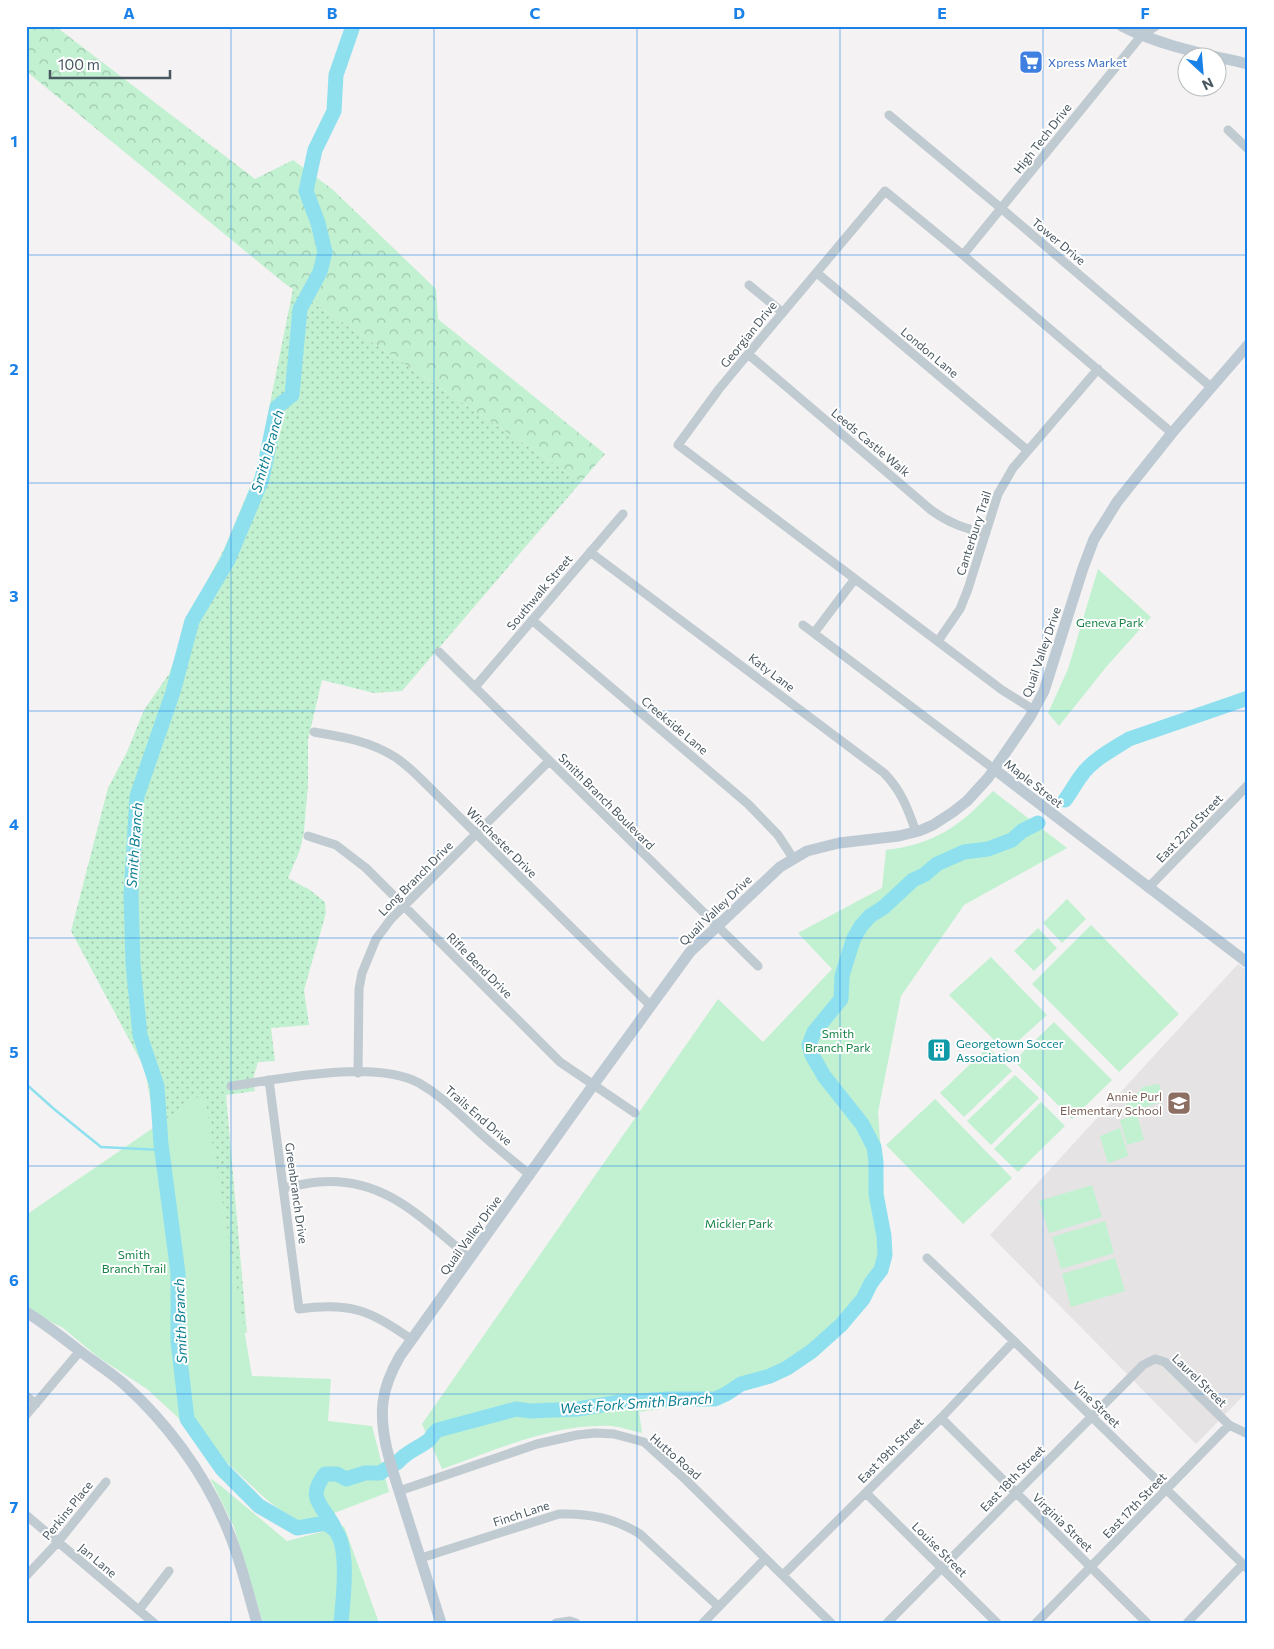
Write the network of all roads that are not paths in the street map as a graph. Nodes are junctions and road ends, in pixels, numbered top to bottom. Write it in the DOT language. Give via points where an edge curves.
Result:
graph roads {
  1 [pos="1122,26"];
  2 [pos="1156,26"];
  3 [pos="1143,31"];
  4 [pos="1248,64"];
  5 [pos="889,115"];
  6 [pos="1228,130"];
  7 [pos="1248,149"];
  8 [pos="1002,209"];
  9 [pos="963,256"];
  10 [pos="817,273"];
  11 [pos="749,285"];
  12 [pos="782,312"];
  13 [pos="1248,345"];
  14 [pos="748,354"];
  15 [pos="1098,369"];
  16 [pos="1211,387"];
  17 [pos="1172,433"];
  18 [pos="1027,450"];
  19 [pos="623,514"];
  20 [pos="986,533"];
  21 [pos="590,552"];
  22 [pos="854,580"];
  23 [pos="532,620"];
  24 [pos="803,625"];
  25 [pos="814,633"];
  26 [pos="938,642"];
  27 [pos="439,652"];
  28 [pos="475,687"];
  29 [pos="1034,710"];
  30 [pos="314,732"];
  31 [pos="549,761"];
  32 [pos="994,769"];
  33 [pos="1248,785"];
  34 [pos="916,832"];
  35 [pos="476,834"];
  36 [pos="308,836"];
  37 [pos="793,858"];
  38 [pos="1148,888"];
  39 [pos="403,907"];
  40 [pos="716,926"];
  41 [pos="1248,964"];
  42 [pos="758,966"];
  43 [pos="651,1006"];
  44 [pos="358,1073"];
  45 [pos="269,1080"];
  46 [pos="594,1084"];
  47 [pos="231,1086"];
  48 [pos="635,1113"];
  49 [pos="530,1175"];
  50 [pos="284,1188"];
  51 [pos="470,1258"];
  52 [pos="927,1258"];
  53 [pos="26,1312"];
  54 [pos="411,1339"];
  55 [pos="1014,1341"];
  56 [pos="80,1351"];
  57 [pos="1159,1360"];
  58 [pos="26,1396"];
  59 [pos="36,1404"];
  60 [pos="26,1415"];
  61 [pos="1091,1416"];
  62 [pos="940,1418"];
  63 [pos="1229,1425"];
  64 [pos="1248,1434"];
  65 [pos="106,1482"];
  66 [pos="399,1490"];
  67 [pos="1166,1490"];
  68 [pos="866,1493"];
  69 [pos="1016,1493"];
  70 [pos="26,1515"];
  71 [pos="58,1542"];
  72 [pos="421,1558"];
  73 [pos="765,1559"];
  74 [pos="1091,1567"];
  75 [pos="1245,1567"];
  76 [pos="941,1568"];
  77 [pos="169,1571"];
  78 [pos="783,1575"];
  79 [pos="26,1576"];
  80 [pos="719,1607"];
  81 [pos="139,1610"];
  82 [pos="154,1623"];
  83 [pos="257,1623"];
  84 [pos="441,1623"];
  85 [pos="556,1623"];
  86 [pos="576,1623"];
  87 [pos="704,1623"];
  88 [pos="831,1623"];
  89 [pos="887,1623"];
  90 [pos="997,1623"];
  91 [pos="1036,1623"];
  92 [pos="1147,1623"];
  93 [pos="1187,1623"];
  1 -- 3 [label="street"];
  2 -- 3 [label="street, High Tech Drive"];
  3 -- 4 [label="street" via="1180,48"];
  3 -- 8 [label="street, High Tech Drive"];
  5 -- 8 [label="street, Tower Drive"];
  6 -- 7 [label="street"];
  8 -- 9 [label="street, High Tech Drive"];
  8 -- 16 [label="street, Tower Drive"];
  9 -- 10 [label="street, Georgian Drive" via="885,191"];
  9 -- 15 [label="street, Georgian Drive"];
  10 -- 12 [label="street, Georgian Drive"];
  10 -- 18 [label="street, London Lane"];
  11 -- 12 [label="street"];
  12 -- 14 [label="street, Georgian Drive"];
  13 -- 16 [label="street, Quail Valley Drive"];
  14 -- 20 [label="street, Leeds Castle Walk" via="931,510 964,529"];
  14 -- 22 [label="street, Georgian Drive" via="678,445"];
  15 -- 17 [label="street, Georgian Drive"];
  15 -- 18 [label="street, Canterbury Trail"];
  16 -- 17 [label="street, Quail Valley Drive"];
  17 -- 29 [label="street, Quail Valley Drive" via="1117,502 1094,539 1056,657"];
  18 -- 20 [label="street, Canterbury Trail" via="998,494"];
  19 -- 21 [label="street, Southwalk Street"];
  20 -- 26 [label="street, Canterbury Trail" via="960,609"];
  21 -- 23 [label="street, Southwalk Street"];
  21 -- 34 [label="street, Katy Lane" via="884,773 903,797"];
  22 -- 25 [label="street"];
  22 -- 26 [label="street, Georgian Drive"];
  23 -- 28 [label="street, Southwalk Street"];
  23 -- 37 [label="street, Creekside Lane" via="748,804 778,834"];
  24 -- 25 [label="street, Maple Street"];
  25 -- 32 [label="street, Maple Street"];
  26 -- 29 [label="street, Georgian Drive"];
  27 -- 28 [label="street, Smith Branch Boulevard"];
  28 -- 31 [label="street, Smith Branch Boulevard"];
  29 -- 32 [label="street, Quail Valley Drive"];
  30 -- 35 [label="street, Winchester Drive" via="348,737 396,758"];
  31 -- 35 [label="street, Long Branch Drive"];
  31 -- 40 [label="street, Smith Branch Boulevard"];
  32 -- 34 [label="street, Quail Valley Drive" via="967,801"];
  32 -- 38 [label="street, Maple Street"];
  33 -- 38 [label="street, East 22nd Street"];
  34 -- 37 [label="street, Quail Valley Drive" via="839,843 807,850"];
  35 -- 39 [label="street, Long Branch Drive"];
  35 -- 43 [label="street, Winchester Drive"];
  36 -- 39 [label="street, Rifle Bend Drive" via="336,845 350,855"];
  37 -- 40 [label="street, Quail Valley Drive"];
  38 -- 41 [label="street, Maple Street"];
  39 -- 44 [label="street, Long Branch Drive" via="383,927 362,973"];
  39 -- 46 [label="street, Rifle Bend Drive" via="560,1062"];
  40 -- 42 [label="street, Smith Branch Boulevard"];
  40 -- 43 [label="street, Quail Valley Drive" via="690,952"];
  43 -- 46 [label="street, Quail Valley Drive"];
  44 -- 45 [label="street, Trails End Drive"];
  44 -- 49 [label="street, Trails End Drive" via="383,1074 417,1082 455,1108"];
  45 -- 47 [label="street, Trails End Drive"];
  45 -- 50 [label="street, Greenbranch Drive"];
  46 -- 48 [label="street, Rifle Bend Drive"];
  46 -- 49 [label="street, Quail Valley Drive"];
  49 -- 51 [label="street, Quail Valley Drive"];
  50 -- 51 [label="street" via="336,1182 375,1189 403,1204"];
  50 -- 54 [label="street, Greenbranch Drive" via="299,1309 337,1306 354,1309 387,1322"];
  51 -- 54 [label="street, Quail Valley Drive"];
  52 -- 55 [label="street, Vine Street"];
  53 -- 56 [label="street"];
  54 -- 66 [label="street, Quail Valley Drive" via="391,1371 383,1400 384,1434"];
  55 -- 61 [label="street, Vine Street"];
  55 -- 62 [label="street, East 19th Street"];
  56 -- 59 [label="street"];
  56 -- 83 [label="street" via="144,1404 196,1470 225,1522"];
  57 -- 61 [label="street, East 18th Street" via="1142,1365"];
  57 -- 63 [label="street, Laurel Street" via="1165,1362"];
  58 -- 59 [label="street"];
  59 -- 60 [label="street"];
  61 -- 67 [label="street, Vine Street"];
  61 -- 69 [label="street, East 18th Street"];
  62 -- 68 [label="street, East 19th Street"];
  62 -- 69 [label="street, Virginia Street"];
  63 -- 64 [label="street, Laurel Street"];
  63 -- 67 [label="street, East 17th Street"];
  65 -- 71 [label="street, Perkins Place"];
  66 -- 72 [label="street, Quail Valley Drive"];
  66 -- 73 [label="street, Hutto Road" via="537,1444 577,1435 614,1434 644,1442"];
  67 -- 74 [label="street, East 17th Street"];
  67 -- 75 [label="street, Vine Street"];
  68 -- 76 [label="street, Louise Street"];
  68 -- 78 [label="street, East 19th Street"];
  69 -- 74 [label="street, Virginia Street"];
  69 -- 76 [label="street, East 18th Street"];
  70 -- 71 [label="street, Jan Lane"];
  71 -- 79 [label="street, Perkins Place"];
  71 -- 81 [label="street, Jan Lane"];
  72 -- 80 [label="street, Finch Lane" via="559,1514 593,1515 625,1525 640,1534"];
  72 -- 84 [label="street, Quail Valley Drive"];
  73 -- 78 [label="street, Hutto Road"];
  73 -- 80 [label="street"];
  74 -- 91 [label="street, East 17th Street"];
  74 -- 92 [label="street, Virginia Street"];
  75 -- 93 [label="street"];
  76 -- 89 [label="street, East 18th Street"];
  76 -- 90 [label="street, Louise Street"];
  77 -- 81 [label="street"];
  78 -- 88 [label="street, Hutto Road"];
  80 -- 87 [label="street"];
  81 -- 82 [label="street, Jan Lane"];
  85 -- 86 [label="street"];
}
